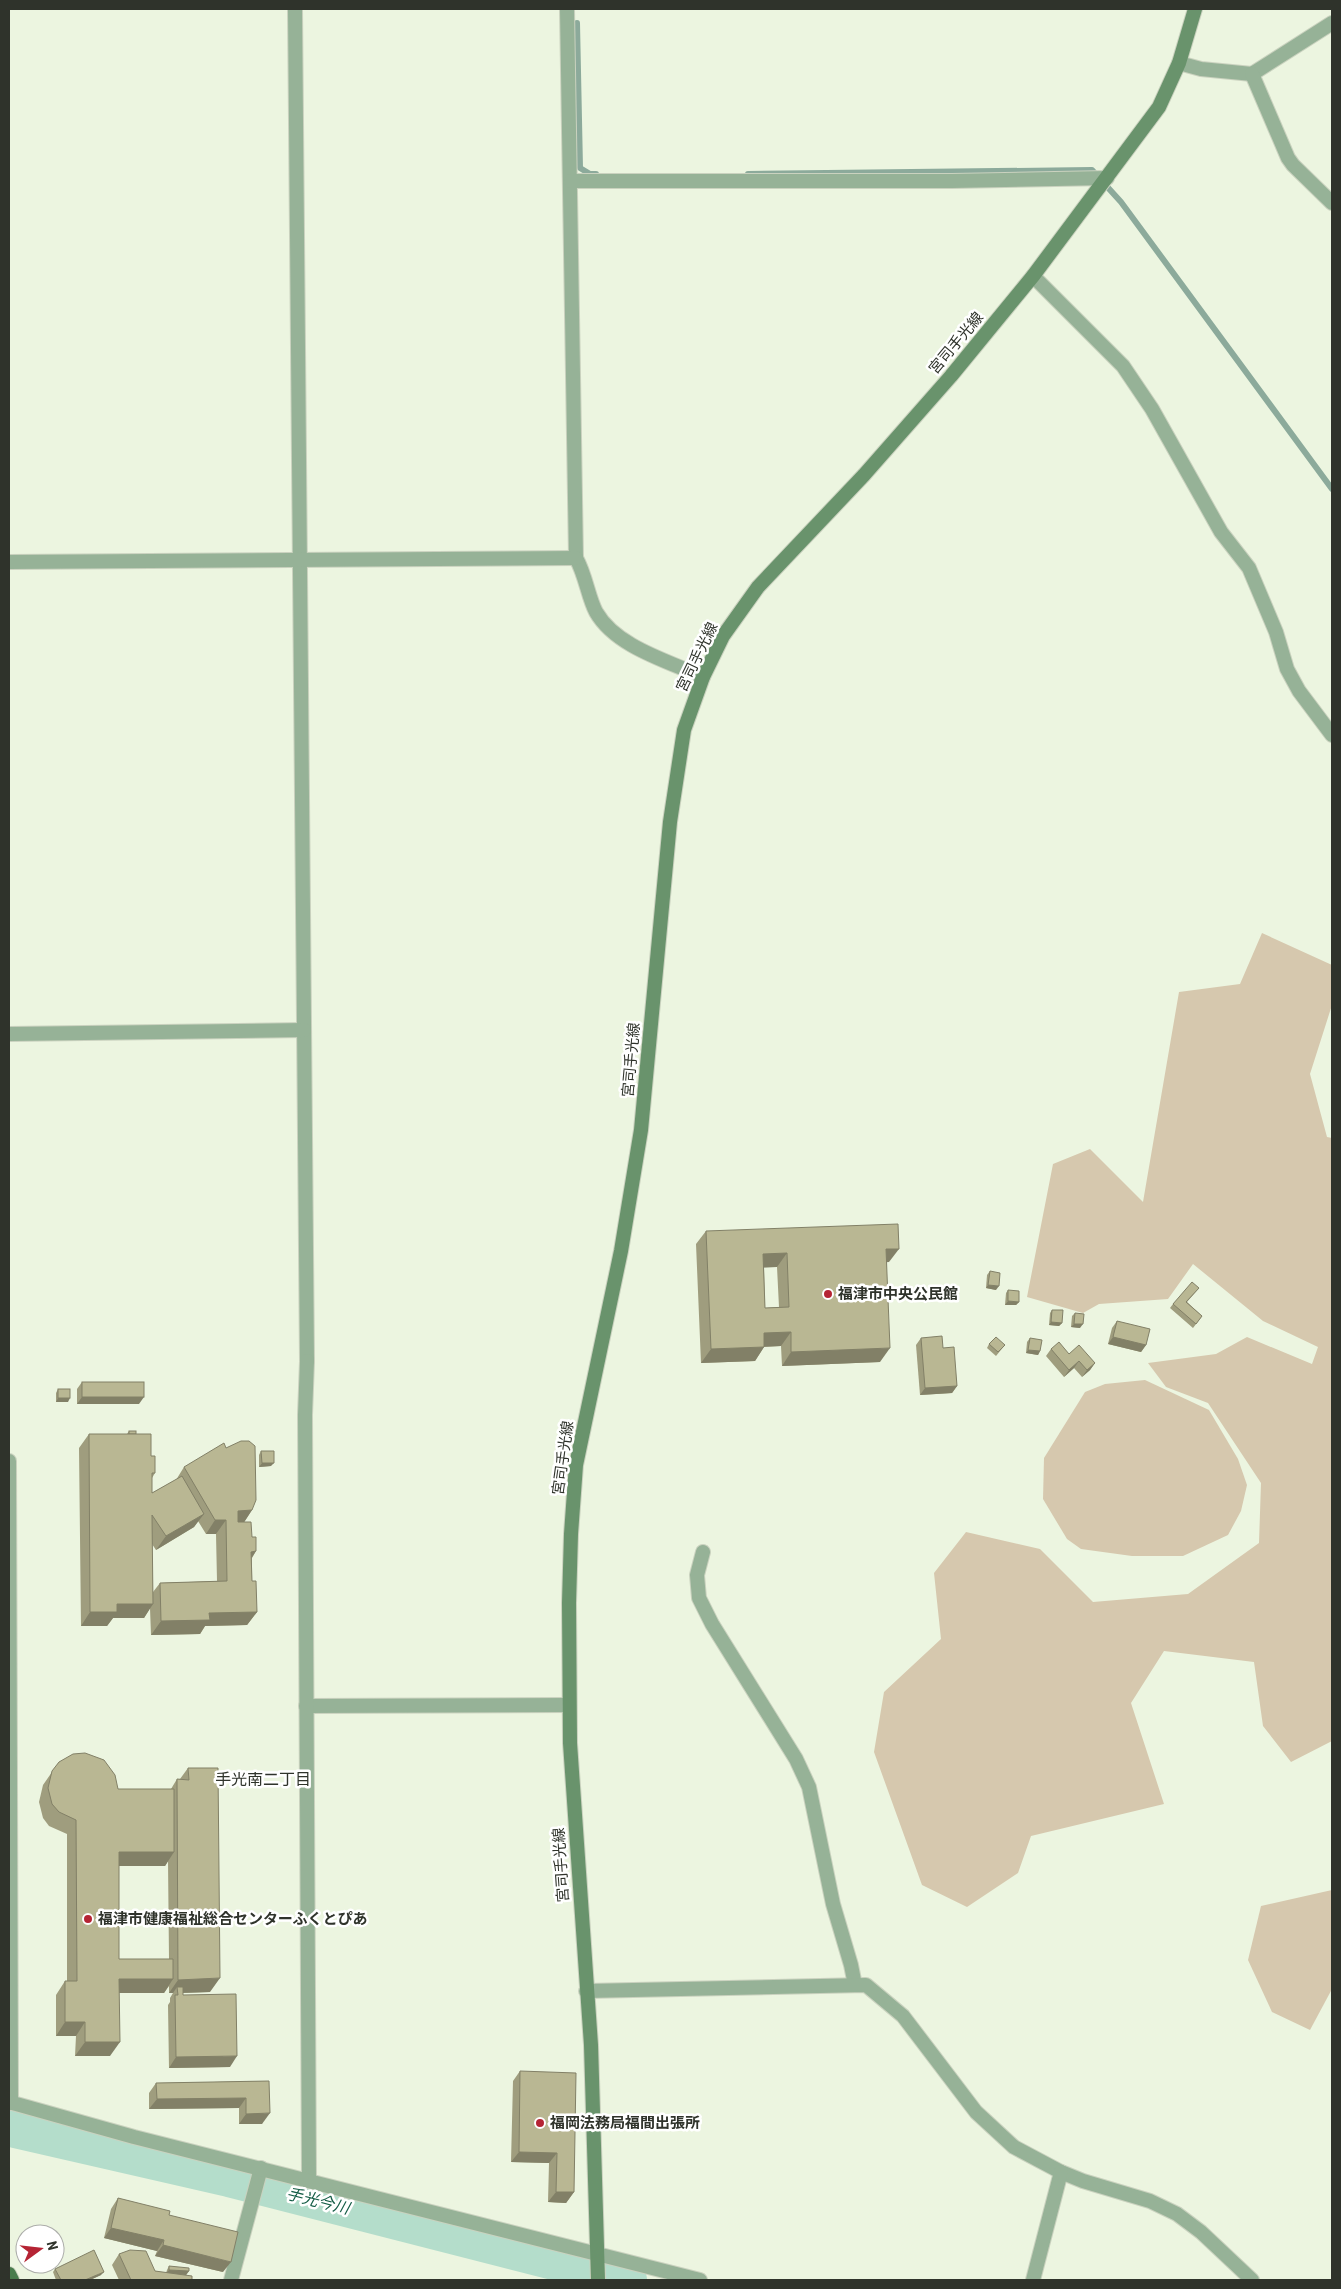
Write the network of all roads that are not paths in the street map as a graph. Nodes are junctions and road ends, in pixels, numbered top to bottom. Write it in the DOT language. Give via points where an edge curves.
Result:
graph roads {
  1 [pos="295,9"];
  2 [pos="567,9"];
  3 [pos="1195,9"];
  4 [pos="1332,22"];
  5 [pos="1179,63"];
  6 [pos="1252,74"];
  7 [pos="1107,178"];
  8 [pos="571,181"];
  9 [pos="1332,203"];
  10 [pos="1033,276"];
  11 [pos="576,558"];
  12 [pos="9,562"];
  13 [pos="300,562"];
  14 [pos="703,677"];
  15 [pos="1332,735"];
  16 [pos="304,1030"];
  17 [pos="9,1034"];
  18 [pos="9,1461"];
  19 [pos="703,1552"];
  20 [pos="568,1705"];
  21 [pos="306,1706"];
  22 [pos="10,1708"];
  23 [pos="855,1985"];
  24 [pos="586,1991"];
  25 [pos="10,2103"];
  26 [pos="261,2168"];
  27 [pos="1061,2172"];
  28 [pos="309,2180"];
  29 [pos="598,2256"];
  30 [pos="9,2274"];
  31 [pos="12,2280"];
  32 [pos="231,2280"];
  33 [pos="598,2280"];
  34 [pos="700,2280"];
  35 [pos="1033,2280"];
  36 [pos="1252,2280"];
  1 -- 13 [label="street"];
  2 -- 8 [label="street"];
  3 -- 5 [label="main road, 宮司手光線"];
  4 -- 6 [label="street"];
  5 -- 6 [label="street" via="1201,69"];
  5 -- 7 [label="main road, 宮司手光線" via="1159,107"];
  6 -- 9 [label="street" via="1288,158"];
  7 -- 8 [label="street"];
  7 -- 10 [label="main road, 宮司手光線"];
  8 -- 11 [label="street"];
  10 -- 14 [label="main road, 宮司手光線" via="864,475 758,587 723,636"];
  10 -- 15 [label="street" via="1124,366 1221,532 1249,568 1288,669"];
  11 -- 13 [label="street"];
  11 -- 14 [label="street" via="584,572 596,611 614,633"];
  12 -- 13 [label="street"];
  13 -- 16 [label="street"];
  14 -- 20 [label="main road, 宮司手光線" via="684,730 676,774 641,1130 621,1251 576,1465 570,1554"];
  16 -- 17 [label="street"];
  16 -- 21 [label="street"];
  18 -- 22 [label="street"];
  19 -- 23 [label="street" via="697,1576 699,1598 796,1759 809,1787 833,1904"];
  20 -- 21 [label="street"];
  20 -- 24 [label="main road, 宮司手光線"];
  21 -- 28 [label="street"];
  22 -- 25 [label="street"];
  23 -- 24 [label="street"];
  23 -- 27 [label="street" via="866,1985 903,2016 976,2112 1014,2147"];
  24 -- 29 [label="main road, 宮司手光線" via="593,2082"];
  25 -- 26 [label="street"];
  26 -- 28 [label="street"];
  26 -- 32 [label="street"];
  27 -- 35 [label="street"];
  27 -- 36 [label="street" via="1150,2201 1178,2214"];
  28 -- 29 [label="street"];
  29 -- 33 [label="main road, 宮司手光線"];
  29 -- 34 [label="street"];
  30 -- 31 [label="main road"];
}
